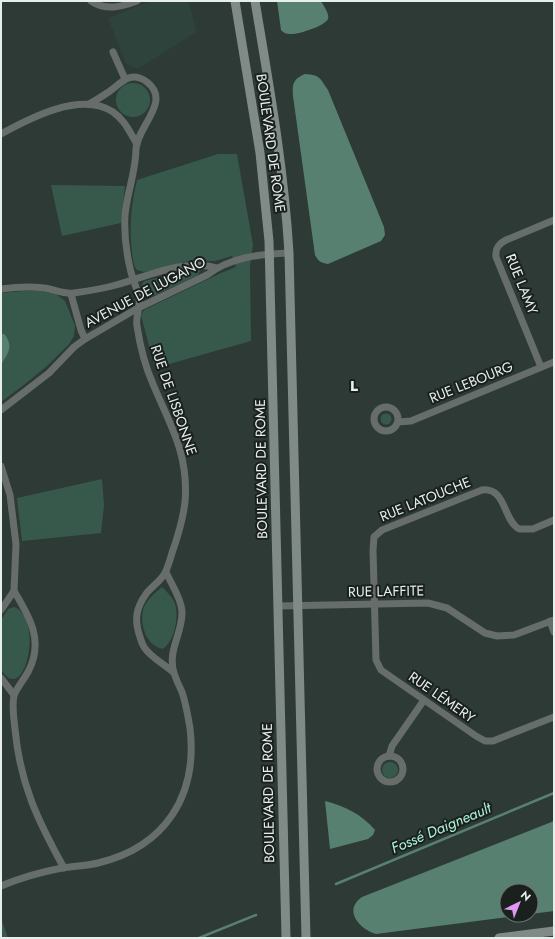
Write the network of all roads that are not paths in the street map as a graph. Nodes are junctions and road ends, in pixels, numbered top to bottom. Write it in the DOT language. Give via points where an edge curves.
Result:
graph roads {
  1 [pos="91,1"];
  2 [pos="137,1"];
  3 [pos="235,1"];
  4 [pos="255,1"];
  5 [pos="113,52"];
  6 [pos="125,79"];
  7 [pos="89,104"];
  8 [pos="1,134"];
  9 [pos="136,144"];
  10 [pos="554,220"];
  11 [pos="289,253"];
  12 [pos="269,254"];
  13 [pos="217,268"];
  14 [pos="133,279"];
  15 [pos="1,289"];
  16 [pos="71,294"];
  17 [pos="138,308"];
  18 [pos="85,339"];
  19 [pos="554,362"];
  20 [pos="541,367"];
  21 [pos="1,410"];
  22 [pos="398,422"];
  23 [pos="1,466"];
  24 [pos="554,520"];
  25 [pos="166,572"];
  26 [pos="14,591"];
  27 [pos="374,604"];
  28 [pos="298,605"];
  29 [pos="278,606"];
  30 [pos="1,610"];
  31 [pos="552,620"];
  32 [pos="554,632"];
  33 [pos="173,672"];
  34 [pos="1,678"];
  35 [pos="14,695"];
  36 [pos="424,700"];
  37 [pos="554,717"];
  38 [pos="389,756"];
  39 [pos="64,868"];
  40 [pos="1,886"];
  41 [pos="554,931"];
  42 [pos="286,938"];
  43 [pos="306,938"];
  44 [pos="499,938"];
  1 -- 2 [label="street" via="107,8"];
  3 -- 12 [label="main road, BOULEVARD DE ROME" via="260,153"];
  4 -- 11 [label="main road, BOULEVARD DE ROME" via="282,174"];
  5 -- 6 [label="street"];
  6 -- 7 [label="street"];
  6 -- 9 [label="street" via="141,79 153,88 156,95 154,110"];
  7 -- 8 [label="street" via="66,106 26,120"];
  7 -- 9 [label="street" via="114,112 124,121"];
  9 -- 14 [label="street, RUE DE LISBONNE" via="125,225"];
  10 -- 20 [label="street, RUE LAMY" via="500,243 495,252"];
  11 -- 12 [label="street, AVENUE DE LUGANO"];
  11 -- 28 [label="main road, BOULEVARD DE ROME"];
  12 -- 13 [label="street, AVENUE DE LUGANO" via="250,257"];
  12 -- 29 [label="main road, BOULEVARD DE ROME"];
  13 -- 14 [label="street, AVENUE DE LUGANO" via="198,264"];
  13 -- 17 [label="street, AVENUE DE LUGANO"];
  14 -- 16 [label="street, AVENUE DE LUGANO"];
  14 -- 17 [label="street, RUE DE LISBONNE" via="140,300"];
  15 -- 16 [label="street, AVENUE DE LUGANO" via="44,288"];
  16 -- 18 [label="street, AVENUE DE LUGANO"];
  17 -- 18 [label="street, AVENUE DE LUGANO"];
  17 -- 25 [label="street, RUE DE LISBONNE" via="136,318 145,364 176,437 185,477 182,520"];
  18 -- 21 [label="street, AVENUE DE LUGANO" via="49,373"];
  19 -- 20 [label="street, RUE LEBOURG"];
  20 -- 22 [label="street, RUE LEBOURG" via="411,421"];
  23 -- 26 [label="street" via="10,495 14,521"];
  24 -- 27 [label="street, RUE LATOUCHE" via="532,529 520,530 511,522 498,495 486,489 386,528 376,535 374,540"];
  25 -- 33 [label="street" via="182,612 172,652"];
  25 -- 33 [label="street, RUE DE LISBONNE" via="145,595 136,617 136,624 144,647"];
  26 -- 30 [label="street"];
  26 -- 35 [label="street" via="32,623 35,644 33,663"];
  27 -- 28 [label="street, RUE LAFFITE"];
  27 -- 31 [label="street, RUE LAFFITE" via="435,604 453,611 485,632 502,637 521,633"];
  27 -- 36 [label="street, RUE LÉMERY" via="377,664 385,673"];
  28 -- 29 [label="street, RUE LAFFITE"];
  28 -- 43 [label="main road, BOULEVARD DE ROME"];
  29 -- 42 [label="main road, BOULEVARD DE ROME"];
  31 -- 32 [label="street"];
  33 -- 39 [label="street" via="185,704 190,733 189,773 178,806 158,832 134,850 98,863"];
  34 -- 35 [label="street"];
  35 -- 39 [label="street" via="16,743 23,776 35,812"];
  36 -- 37 [label="street, RUE LÉMERY" via="488,742"];
  36 -- 38 [label="street" via="392,746"];
  39 -- 40 [label="street"];
  41 -- 44 [label="main road"];
}
